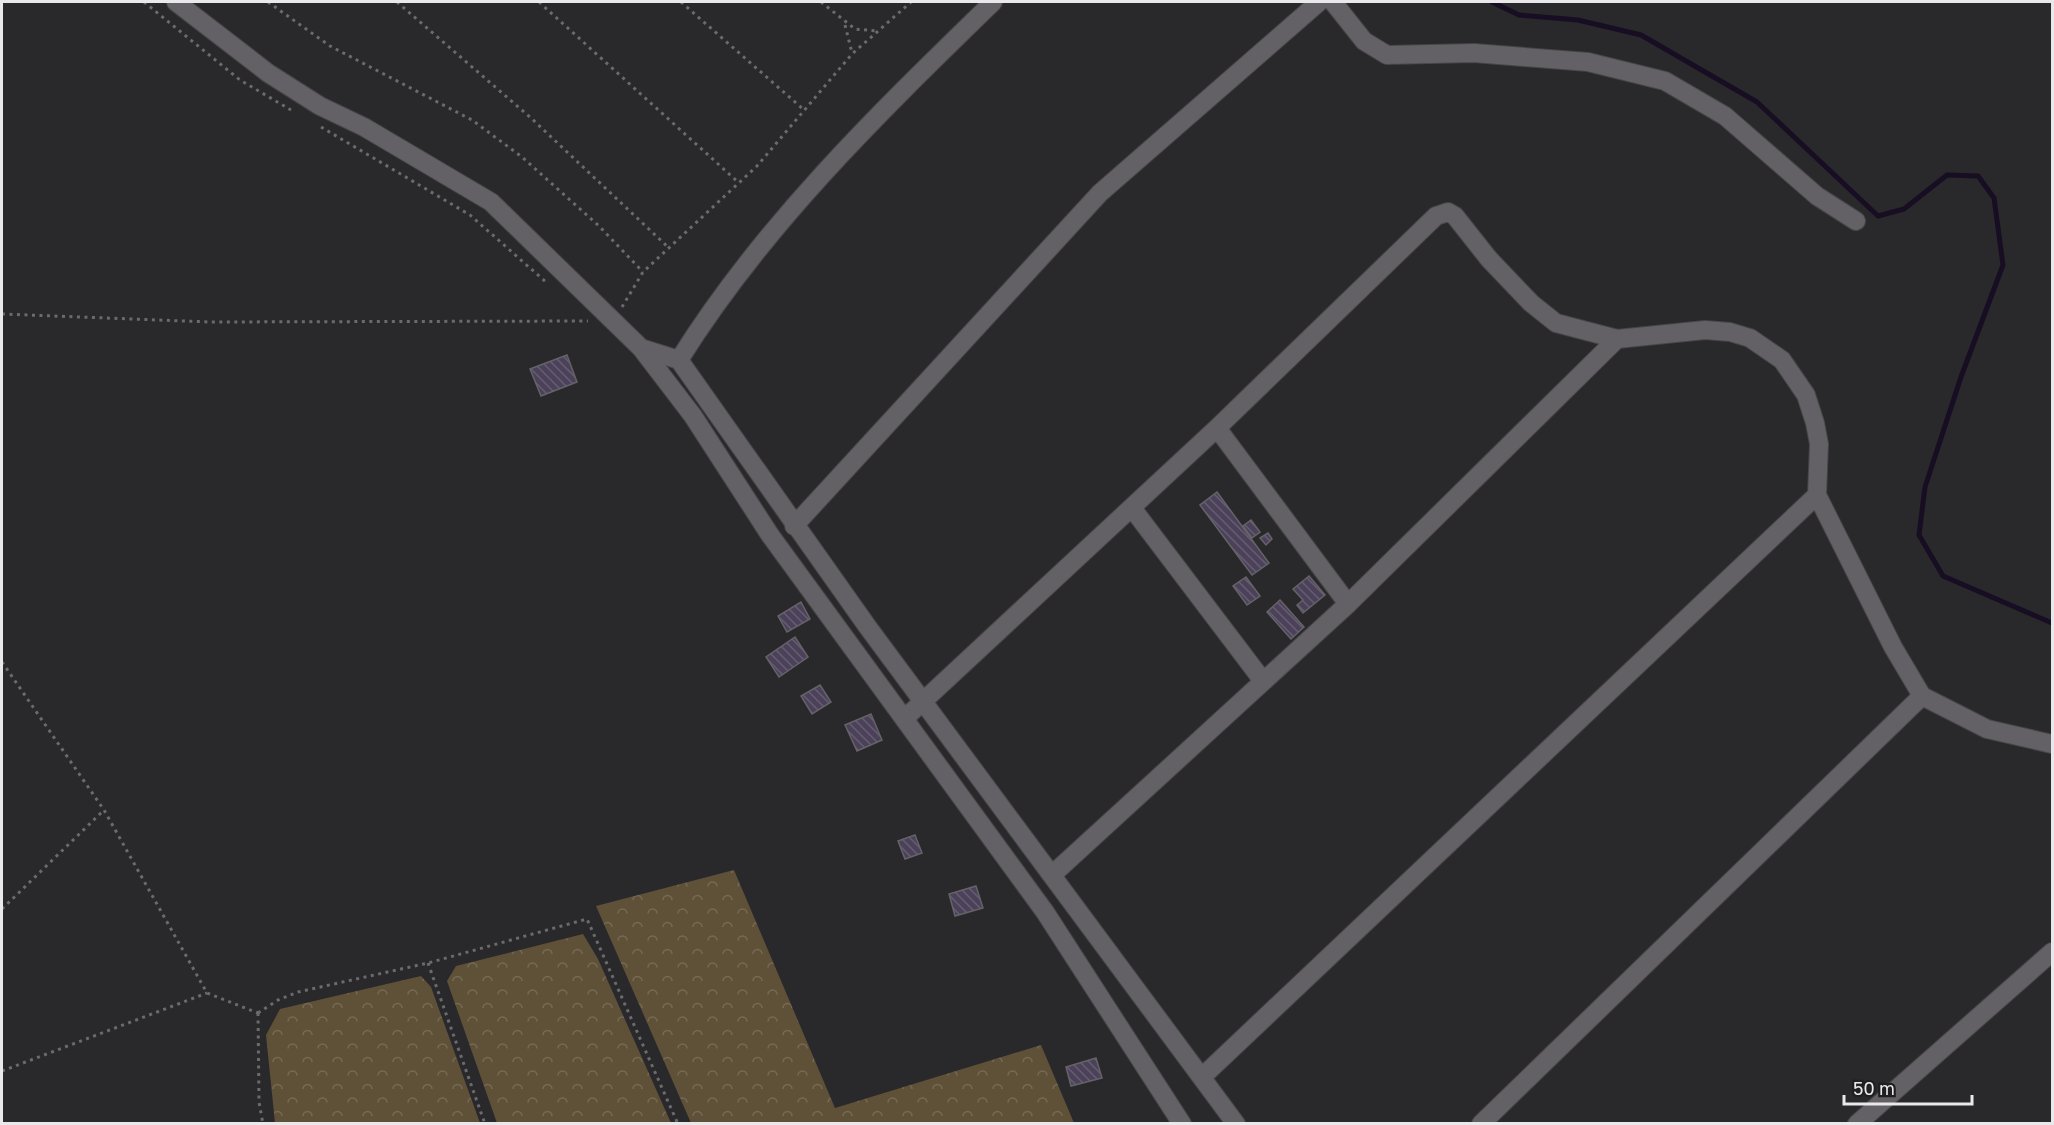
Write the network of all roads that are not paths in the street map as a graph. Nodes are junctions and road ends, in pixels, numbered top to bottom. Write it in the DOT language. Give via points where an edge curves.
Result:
graph roads {
  1 [pos="176,2"];
  2 [pos="993,2"];
  3 [pos="1320,2"];
  4 [pos="1333,2"];
  5 [pos="1856,221"];
  6 [pos="1617,339"];
  7 [pos="641,348"];
  8 [pos="679,360"];
  9 [pos="1217,428"];
  10 [pos="1817,495"];
  11 [pos="1132,508"];
  12 [pos="794,526"];
  13 [pos="1348,604"];
  14 [pos="1263,681"];
  15 [pos="1922,696"];
  16 [pos="922,702"];
  17 [pos="904,719"];
  18 [pos="2052,744"];
  19 [pos="1053,874"];
  20 [pos="2052,952"];
  21 [pos="1202,1077"];
  22 [pos="1182,1124"];
  23 [pos="1236,1124"];
  24 [pos="1481,1124"];
  25 [pos="1857,1124"];
  1 -- 7 [label="street" via="277,79 491,202"];
  2 -- 8 [label="street" via="882,109 799,201 712,307"];
  3 -- 12 [label="street" via="1101,193"];
  4 -- 5 [label="street" via="1364,41 1387,55 1474,53 1588,62 1665,81 1725,116 1817,196"];
  6 -- 9 [label="street" via="1556,323 1489,259 1455,216 1443,213"];
  6 -- 10 [label="street" via="1705,330 1730,332 1750,338 1782,360 1806,395 1815,423 1819,444"];
  6 -- 13 [label="street"];
  7 -- 8 [label="street"];
  7 -- 17 [label="street" via="693,416 770,535"];
  8 -- 12 [label="street"];
  9 -- 11 [label="street"];
  9 -- 13 [label="street"];
  10 -- 15 [label="street" via="1893,647"];
  10 -- 21 [label="street"];
  11 -- 14 [label="street"];
  11 -- 16 [label="street"];
  12 -- 16 [label="street"];
  13 -- 14 [label="street"];
  14 -- 19 [label="street"];
  15 -- 18 [label="street" via="1987,729"];
  15 -- 24 [label="street"];
  16 -- 17 [label="street"];
  16 -- 19 [label="street"];
  17 -- 22 [label="street" via="1045,912"];
  19 -- 21 [label="street"];
  20 -- 25 [label="street"];
  21 -- 23 [label="street"];
}
